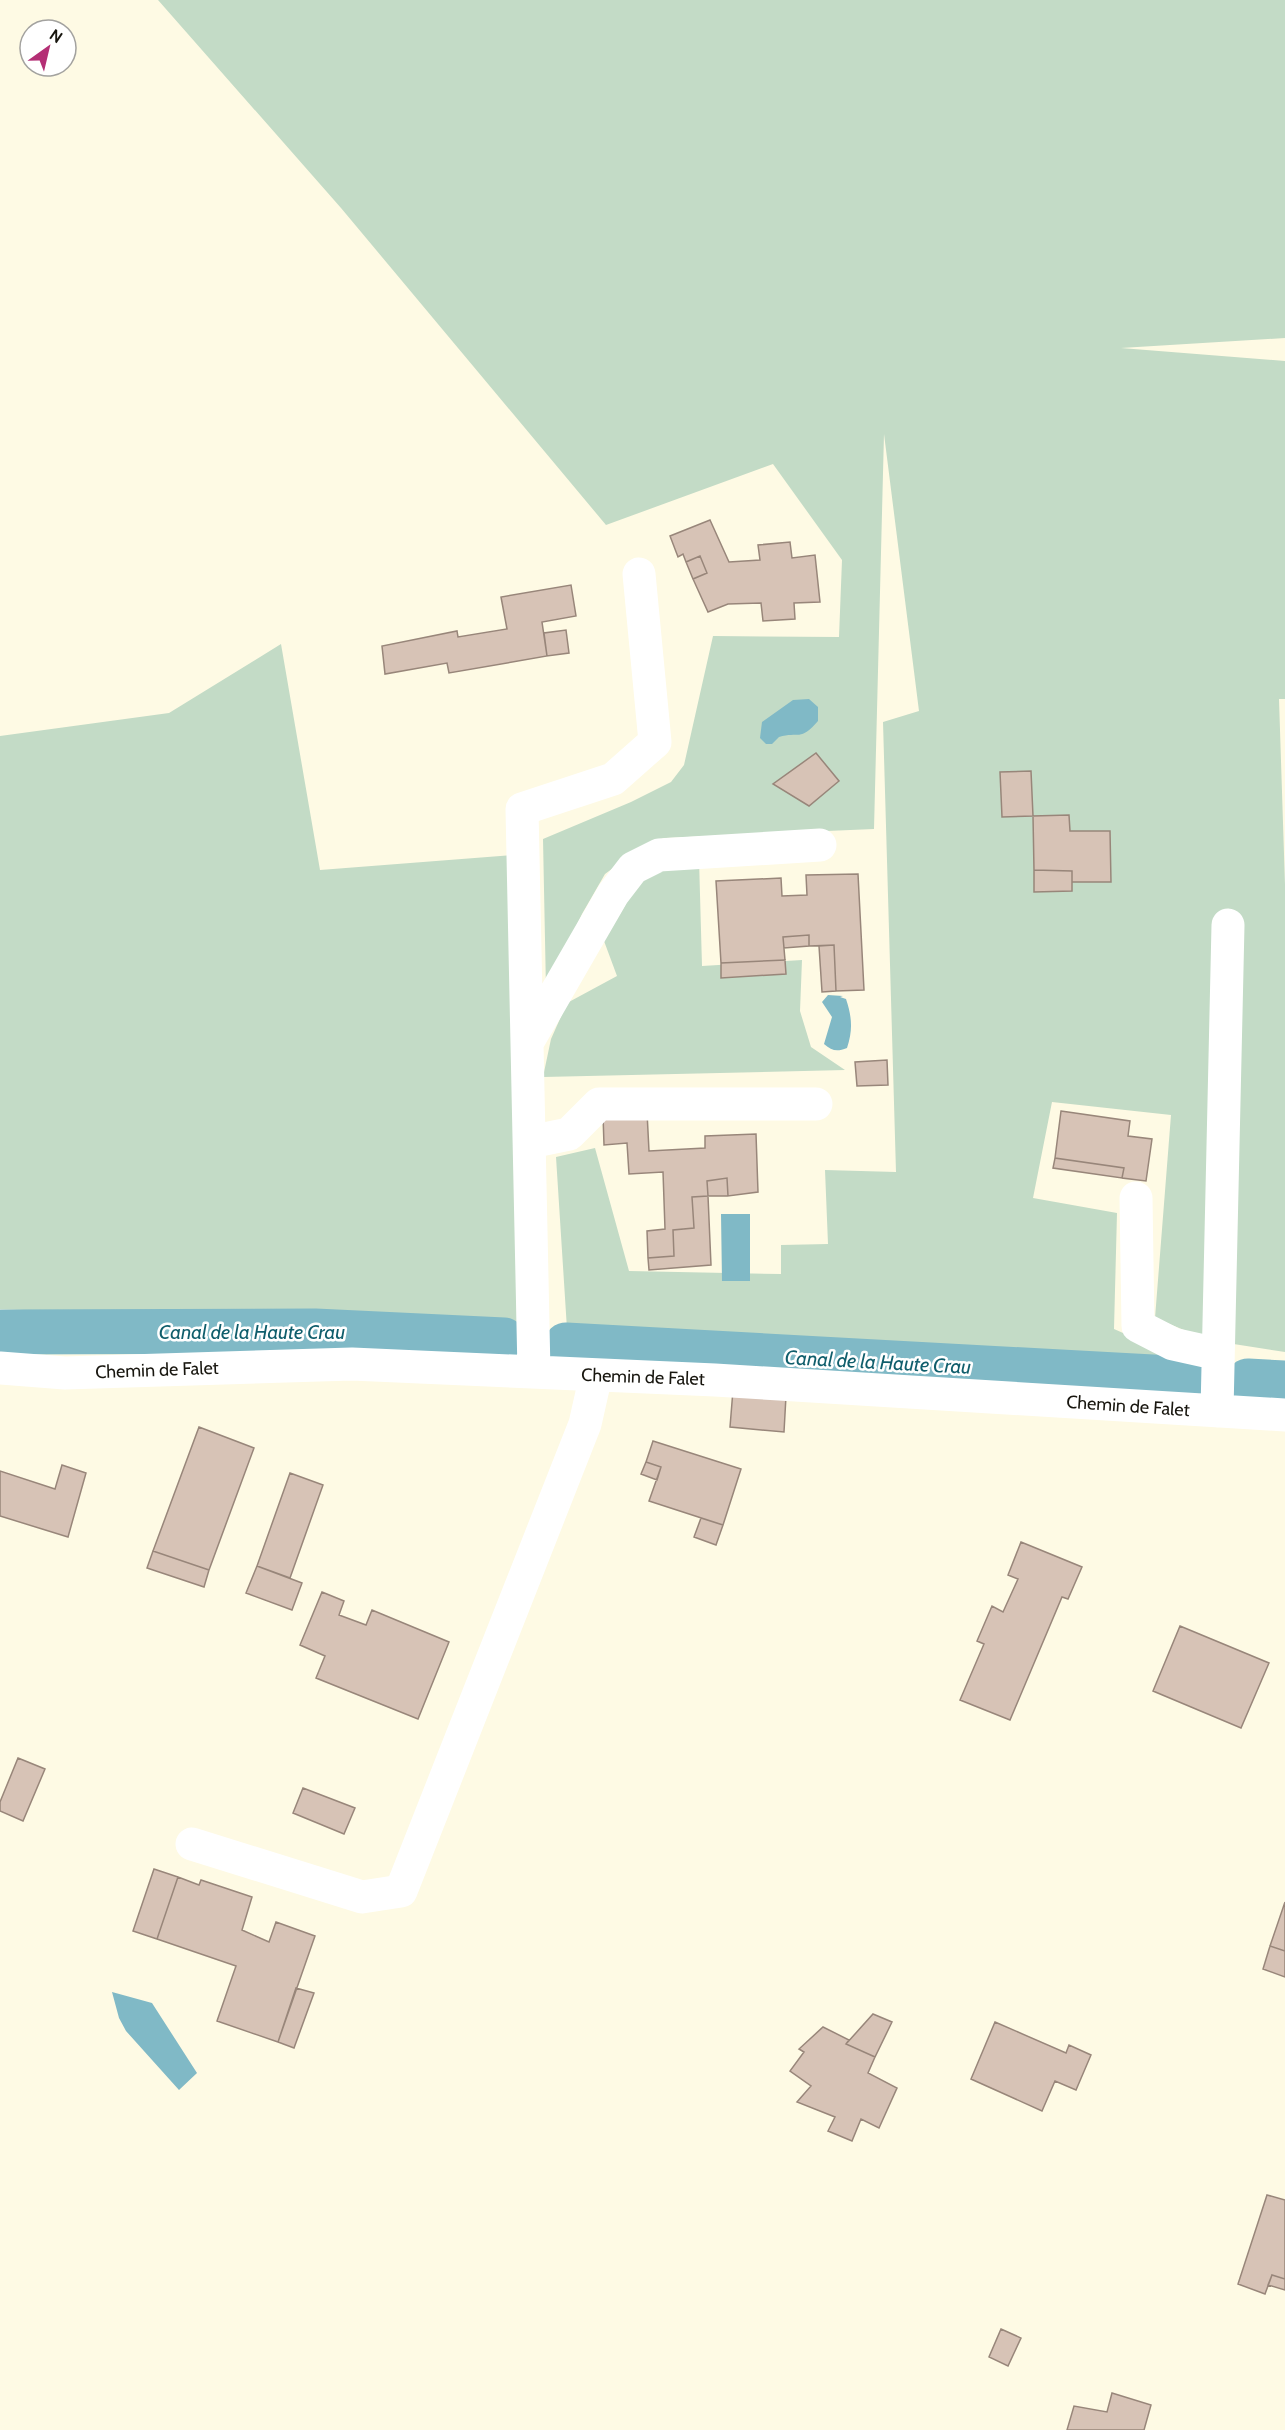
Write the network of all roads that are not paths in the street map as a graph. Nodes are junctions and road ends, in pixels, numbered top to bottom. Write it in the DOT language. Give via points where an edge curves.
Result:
graph roads {
  1 [pos="639,574"];
  2 [pos="820,845"];
  3 [pos="1228,925"];
  4 [pos="527,1043"];
  5 [pos="816,1104"];
  6 [pos="530,1142"];
  7 [pos="1136,1198"];
  8 [pos="1218,1354"];
  9 [pos="0,1368"];
  10 [pos="534,1372"];
  11 [pos="596,1375"];
  12 [pos="1217,1411"];
  13 [pos="1285,1415"];
  14 [pos="192,1844"];
  1 -- 4 [label="street" via="655,742 613,779 522,809"];
  2 -- 4 [label="street" via="659,855 633,868 613,894"];
  3 -- 8 [label="street"];
  4 -- 6 [label="street"];
  5 -- 6 [label="street" via="599,1104 568,1134"];
  6 -- 10 [label="street"];
  7 -- 8 [label="street" via="1138,1326 1173,1344"];
  8 -- 12 [label="street"];
  9 -- 10 [label="street, Chemin de Falet" via="64,1373 352,1364"];
  10 -- 11 [label="street, Chemin de Falet"];
  11 -- 12 [label="street, Chemin de Falet"];
  11 -- 14 [label="street" via="585,1424 401,1891 362,1897"];
  12 -- 13 [label="street, Chemin de Falet"];
}
